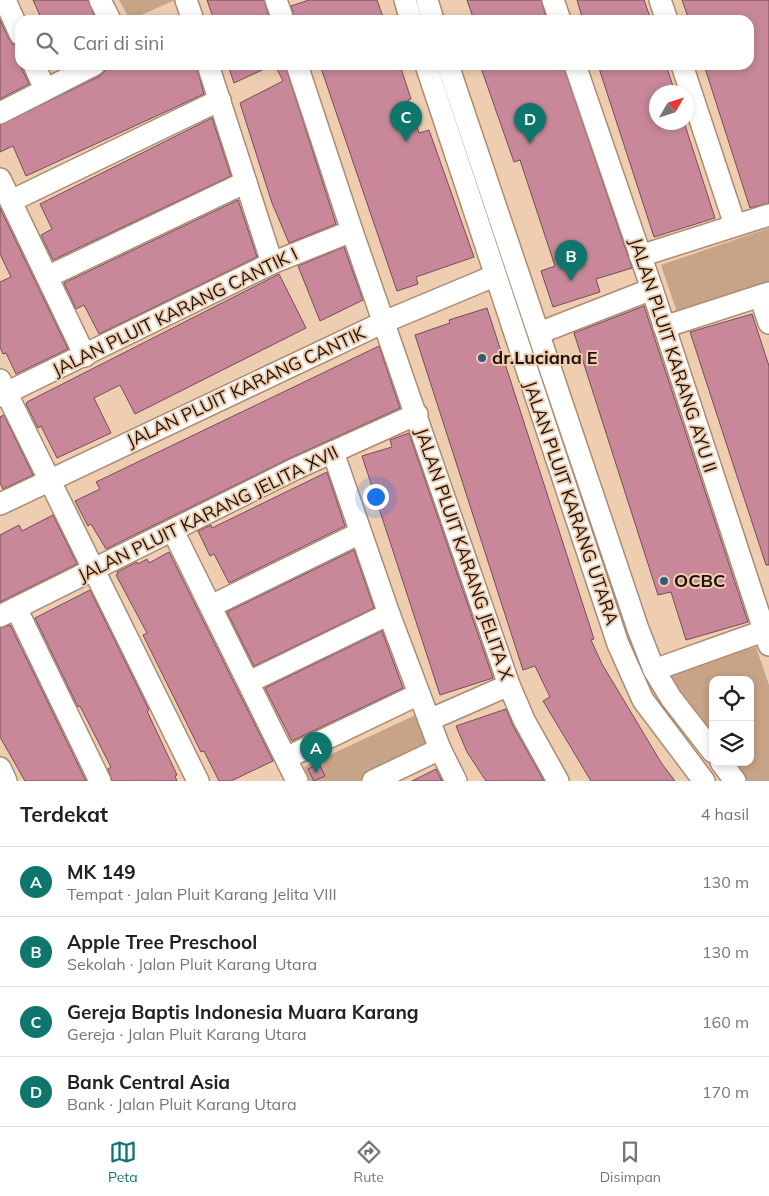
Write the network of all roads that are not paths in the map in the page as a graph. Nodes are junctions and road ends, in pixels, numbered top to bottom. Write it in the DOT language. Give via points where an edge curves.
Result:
graph roads {
  1 [pos="5,0"];
  2 [pos="100,0"];
  3 [pos="276,0"];
  4 [pos="405,0"];
  5 [pos="427,0"];
  6 [pos="553,0"];
  7 [pos="660,0"];
  8 [pos="108,15"];
  9 [pos="280,15"];
  10 [pos="410,15"];
  11 [pos="432,15"];
  12 [pos="558,15"];
  13 [pos="665,15"];
  14 [pos="15,23"];
  15 [pos="36,70"];
  16 [pos="84,70"];
  17 [pos="210,70"];
  18 [pos="299,70"];
  19 [pos="427,70"];
  20 [pos="449,70"];
  21 [pos="577,70"];
  22 [pos="684,70"];
  23 [pos="45,89"];
  24 [pos="220,100"];
  25 [pos="0,113"];
  26 [pos="0,179"];
  27 [pos="246,182"];
  28 [pos="12,201"];
  29 [pos="769,215"];
  30 [pos="735,226"];
  31 [pos="352,230"];
  32 [pos="640,256"];
  33 [pos="272,263"];
  34 [pos="494,276"];
  35 [pos="47,277"];
  36 [pos="652,289"];
  37 [pos="765,295"];
  38 [pos="384,322"];
  39 [pos="769,323"];
  40 [pos="664,327"];
  41 [pos="539,333"];
  42 [pos="85,356"];
  43 [pos="2,390"];
  44 [pos="417,414"];
  45 [pos="333,452"];
  46 [pos="50,479"];
  47 [pos="592,495"];
  48 [pos="570,502"];
  49 [pos="0,504"];
  50 [pos="173,531"];
  51 [pos="360,533"];
  52 [pos="94,569"];
  53 [pos="211,606"];
  54 [pos="8,612"];
  55 [pos="389,614"];
  56 [pos="767,635"];
  57 [pos="654,670"];
  58 [pos="249,682"];
  59 [pos="509,685"];
  60 [pos="419,694"];
  61 [pos="429,720"];
  62 [pos="709,747"];
  63 [pos="440,749"];
  64 [pos="286,758"];
  65 [pos="724,766"];
  66 [pos="0,768"];
  67 [pos="6,781"];
  68 [pos="100,781"];
  69 [pos="198,781"];
  70 [pos="297,781"];
  71 [pos="373,781"];
  72 [pos="456,781"];
  73 [pos="558,781"];
  74 [pos="704,781"];
  75 [pos="735,781"];
  1 -- 14 [label="street"];
  2 -- 8 [label="street"];
  3 -- 9 [label="street"];
  4 -- 10 [label="street"];
  5 -- 11 [label="street"];
  6 -- 12 [label="street"];
  7 -- 13 [label="street"];
  15 -- 23 [label="street"];
  16 -- 23 [label="street"];
  17 -- 24 [label="street"];
  18 -- 31 [label="street, JALAN PLUIT KARANG JELITA X"];
  19 -- 34 [label="street, JALAN PLUIT KARANG UTARA"];
  20 -- 41 [label="street, JALAN PLUIT KARANG UTARA"];
  21 -- 32 [label="street, JALAN PLUIT KARANG AYU II"];
  22 -- 30 [label="street"];
  23 -- 25 [label="street"];
  24 -- 27 [label="street"];
  24 -- 28 [label="street"];
  26 -- 28 [label="street"];
  27 -- 33 [label="street"];
  27 -- 35 [label="street"];
  28 -- 35 [label="street"];
  29 -- 30 [label="street"];
  30 -- 32 [label="street"];
  31 -- 33 [label="street, JALAN PLUIT KARANG CANTIK I"];
  31 -- 38 [label="street, JALAN PLUIT KARANG JELITA X"];
  32 -- 36 [label="street, JALAN PLUIT KARANG AYU II"];
  33 -- 42 [label="street, JALAN PLUIT KARANG CANTIK I"];
  34 -- 38 [label="street, JALAN PLUIT KARANG CANTIK"];
  34 -- 48 [label="street, JALAN PLUIT KARANG UTARA"];
  35 -- 42 [label="street"];
  36 -- 40 [label="street, JALAN PLUIT KARANG AYU II"];
  36 -- 41 [label="street"];
  37 -- 39 [label="street"];
  37 -- 40 [label="street"];
  38 -- 44 [label="street, JALAN PLUIT KARANG JELITA X"];
  38 -- 46 [label="street, JALAN PLUIT KARANG CANTIK"];
  40 -- 56 [label="street, JALAN PLUIT KARANG AYU II"];
  41 -- 47 [label="street, JALAN PLUIT KARANG UTARA"];
  42 -- 43 [label="street, JALAN PLUIT KARANG CANTIK I"];
  43 -- 46 [label="street"];
  44 -- 45 [label="street, JALAN PLUIT KARANG JELITA XVII"];
  44 -- 59 [label="street, JALAN PLUIT KARANG JELITA X"];
  45 -- 50 [label="street, JALAN PLUIT KARANG JELITA XVII"];
  45 -- 51 [label="street"];
  46 -- 49 [label="street, JALAN PLUIT KARANG CANTIK"];
  46 -- 52 [label="street"];
  47 -- 48 [label="street"];
  47 -- 57 [label="street, JALAN PLUIT KARANG UTARA"];
  48 -- 74 [label="street, JALAN PLUIT KARANG UTARA" via="633,680 653,714"];
  50 -- 52 [label="street, JALAN PLUIT KARANG JELITA XVII"];
  50 -- 53 [label="street"];
  51 -- 53 [label="street"];
  51 -- 55 [label="street"];
  52 -- 54 [label="street, JALAN PLUIT KARANG JELITA XVII"];
  52 -- 69 [label="street"];
  53 -- 58 [label="street"];
  54 -- 68 [label="street"];
  55 -- 58 [label="street"];
  55 -- 60 [label="street"];
  56 -- 57 [label="street"];
  57 -- 62 [label="street, JALAN PLUIT KARANG UTARA"];
  58 -- 64 [label="street"];
  59 -- 61 [label="street"];
  59 -- 73 [label="street, JALAN PLUIT KARANG JELITA X" via="524,720"];
  60 -- 61 [label="street"];
  60 -- 64 [label="street"];
  61 -- 63 [label="street"];
  63 -- 71 [label="street"];
  63 -- 72 [label="street"];
  64 -- 70 [label="street"];
  65 -- 75 [label="street"];
  66 -- 67 [label="street"];
}
